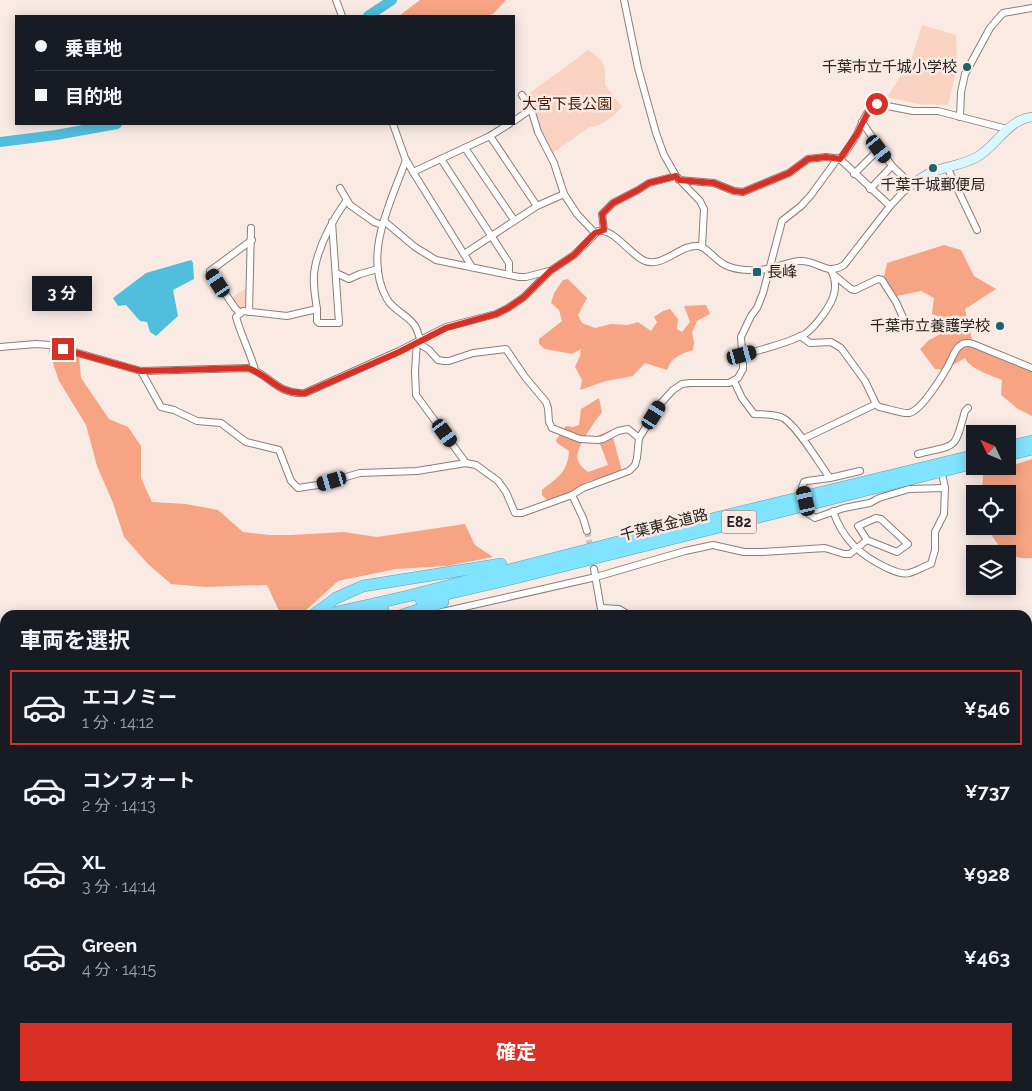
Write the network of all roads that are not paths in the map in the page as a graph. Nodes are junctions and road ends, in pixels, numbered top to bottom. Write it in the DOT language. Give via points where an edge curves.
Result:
graph roads {
  1 [pos="336,0"];
  2 [pos="624,0"];
  3 [pos="1032,8"];
  4 [pos="341,15"];
  5 [pos="522,95"];
  6 [pos="531,109"];
  7 [pos="960,117"];
  8 [pos="1032,117"];
  9 [pos="515,120"];
  10 [pos="862,122"];
  11 [pos="393,125"];
  12 [pos="507,125"];
  13 [pos="1007,129"];
  14 [pos="490,136"];
  15 [pos="465,148"];
  16 [pos="879,149"];
  17 [pos="441,159"];
  18 [pos="839,159"];
  19 [pos="406,160"];
  20 [pos="892,166"];
  21 [pos="947,167"];
  22 [pos="413,172"];
  23 [pos="854,174"];
  24 [pos="678,178"];
  25 [pos="909,187"];
  26 [pos="340,188"];
  27 [pos="870,189"];
  28 [pos="564,194"];
  29 [pos="346,201"];
  30 [pos="537,206"];
  31 [pos="890,206"];
  32 [pos="332,220"];
  33 [pos="514,220"];
  34 [pos="383,223"];
  35 [pos="251,228"];
  36 [pos="604,230"];
  37 [pos="977,230"];
  38 [pos="595,233"];
  39 [pos="491,236"];
  40 [pos="252,240"];
  41 [pos="702,247"];
  42 [pos="464,254"];
  43 [pos="472,267"];
  44 [pos="378,269"];
  45 [pos="769,269"];
  46 [pos="550,271"];
  47 [pos="336,273"];
  48 [pos="832,273"];
  49 [pos="509,275"];
  50 [pos="317,309"];
  51 [pos="249,312"];
  52 [pos="240,313"];
  53 [pos="906,324"];
  54 [pos="800,336"];
  55 [pos="419,341"];
  56 [pos="0,347"];
  57 [pos="742,355"];
  58 [pos="1032,368"];
  59 [pos="255,370"];
  60 [pos="141,371"];
  61 [pos="734,381"];
  62 [pos="876,404"];
  63 [pos="968,408"];
  64 [pos="639,438"];
  65 [pos="803,439"];
  66 [pos="1032,441"];
  67 [pos="1016,445"];
  68 [pos="1032,449"];
  69 [pos="1016,453"];
  70 [pos="918,454"];
  71 [pos="966,457"];
  72 [pos="466,463"];
  73 [pos="966,465"];
  74 [pos="860,471"];
  75 [pos="830,478"];
  76 [pos="943,478"];
  77 [pos="945,488"];
  78 [pos="572,495"];
  79 [pos="833,511"];
  80 [pos="587,531"];
  81 [pos="629,539"];
  82 [pos="867,540"];
  83 [pos="856,549"];
  84 [pos="594,569"];
  85 [pos="596,577"];
  86 [pos="503,581"];
  87 [pos="320,610"];
  88 [pos="346,610"];
  89 [pos="381,610"];
  90 [pos="418,610"];
  91 [pos="452,610"];
  92 [pos="602,610"];
  1 -- 4 [label="street"];
  2 -- 24 [label="street" via="656,133"];
  3 -- 7 [label="street" via="1003,13 990,28 965,74"];
  5 -- 6 [label="street"];
  6 -- 9 [label="street"];
  6 -- 28 [label="street"];
  7 -- 10 [label="street" via="938,111 913,111 877,104 870,108"];
  7 -- 13 [label="street"];
  8 -- 13 [label="street"];
  10 -- 16 [label="street"];
  10 -- 18 [label="street"];
  11 -- 19 [label="street"];
  12 -- 14 [label="street"];
  13 -- 21 [label="street" via="976,158"];
  14 -- 15 [label="street"];
  14 -- 30 [label="street"];
  15 -- 17 [label="street"];
  15 -- 33 [label="street"];
  16 -- 20 [label="street"];
  16 -- 23 [label="street"];
  17 -- 22 [label="street"];
  17 -- 39 [label="street"];
  18 -- 23 [label="street"];
  18 -- 24 [label="street" via="808,159 789,173 743,192 714,183"];
  18 -- 45 [label="street" via="801,206 782,221"];
  19 -- 22 [label="street"];
  19 -- 34 [label="street"];
  20 -- 25 [label="street"];
  20 -- 27 [label="street"];
  21 -- 25 [label="street"];
  21 -- 37 [label="street"];
  22 -- 42 [label="street"];
  23 -- 27 [label="street"];
  24 -- 36 [label="street" via="649,183 613,203 602,214"];
  24 -- 41 [label="street" via="704,209"];
  25 -- 31 [label="street"];
  26 -- 29 [label="street"];
  27 -- 31 [label="street"];
  28 -- 30 [label="street"];
  28 -- 38 [label="street"];
  29 -- 32 [label="street"];
  29 -- 34 [label="street" via="366,217"];
  30 -- 33 [label="street"];
  31 -- 48 [label="street" via="844,265"];
  32 -- 47 [label="street"];
  32 -- 50 [label="street" via="314,268"];
  33 -- 39 [label="street"];
  34 -- 43 [label="street" via="429,257"];
  34 -- 44 [label="street"];
  35 -- 40 [label="street"];
  36 -- 38 [label="street"];
  36 -- 41 [label="street" via="638,257 650,262 660,261 690,247"];
  38 -- 46 [label="street" via="574,255"];
  39 -- 42 [label="street"];
  39 -- 49 [label="street" via="509,263"];
  40 -- 51 [label="street"];
  40 -- 52 [label="street" via="210,271"];
  41 -- 45 [label="street" via="719,262 732,268"];
  42 -- 43 [label="street"];
  43 -- 49 [label="street"];
  44 -- 47 [label="street" via="349,279"];
  44 -- 55 [label="street" via="389,302 416,327"];
  45 -- 48 [label="street" via="804,261"];
  45 -- 57 [label="street" via="764,293 741,337"];
  46 -- 49 [label="street" via="526,278"];
  46 -- 55 [label="street" via="508,308 452,325"];
  47 -- 50 [label="street" via="339,323 319,324"];
  48 -- 53 [label="street" via="855,290 882,280"];
  48 -- 54 [label="street" via="833,301 812,328"];
  50 -- 51 [label="street" via="287,316"];
  51 -- 52 [label="street"];
  52 -- 59 [label="street" via="236,317"];
  54 -- 57 [label="street"];
  54 -- 62 [label="street" via="810,343 831,342 841,348 865,381"];
  55 -- 59 [label="street" via="305,393 284,391"];
  55 -- 64 [label="street" via="438,360 444,361 506,349 546,402 548,422 552,428 580,439 603,440 628,429"];
  55 -- 72 [label="street" via="416,396"];
  56 -- 60 [label="street" via="50,345"];
  57 -- 61 [label="street" via="743,369"];
  58 -- 62 [label="street" via="968,343 957,347 929,396 915,410 905,413"];
  59 -- 60 [label="street" via="236,367"];
  60 -- 72 [label="street" via="161,407 197,421 221,423 246,442 279,450 298,488 360,472 417,471"];
  61 -- 64 [label="street" via="682,384 666,397"];
  61 -- 65 [label="street" via="754,414 784,418"];
  62 -- 65 [label="street"];
  63 -- 70 [label="street" via="958,439 950,447"];
  64 -- 78 [label="street" via="637,458 629,471"];
  65 -- 75 [label="street"];
  66 -- 67 [label="highway"];
  68 -- 69 [label="highway"];
  71 -- 81 [label="highway, 千葉東金道路 / E82"];
  72 -- 78 [label="street" via="476,465 498,481 515,513"];
  73 -- 86 [label="highway, 千葉東金道路 / E82"];
  74 -- 75 [label="street"];
  75 -- 79 [label="street, bridge" via="804,482 802,488 809,514 815,518"];
  76 -- 77 [label="street"];
  77 -- 79 [label="street" via="909,489"];
  77 -- 83 [label="street" via="944,514 935,532 935,550 930,564 909,574 897,572"];
  78 -- 80 [label="street"];
  79 -- 83 [label="street" via="840,528"];
  81 -- 87 [label="highway, E82" via="595,543 472,570 362,586"];
  81 -- 88 [label="highway, E82"];
  82 -- 82 [label="street" via="897,552 908,544 876,518 858,526"];
  82 -- 83 [label="street"];
  83 -- 85 [label="street" via="850,554 825,548 744,552 713,545"];
  84 -- 85 [label="street"];
  85 -- 91 [label="street"];
  85 -- 92 [label="street"];
  86 -- 89 [label="highway, 千葉東金道路 / E82"];
  86 -- 90 [label="highway"];
}
